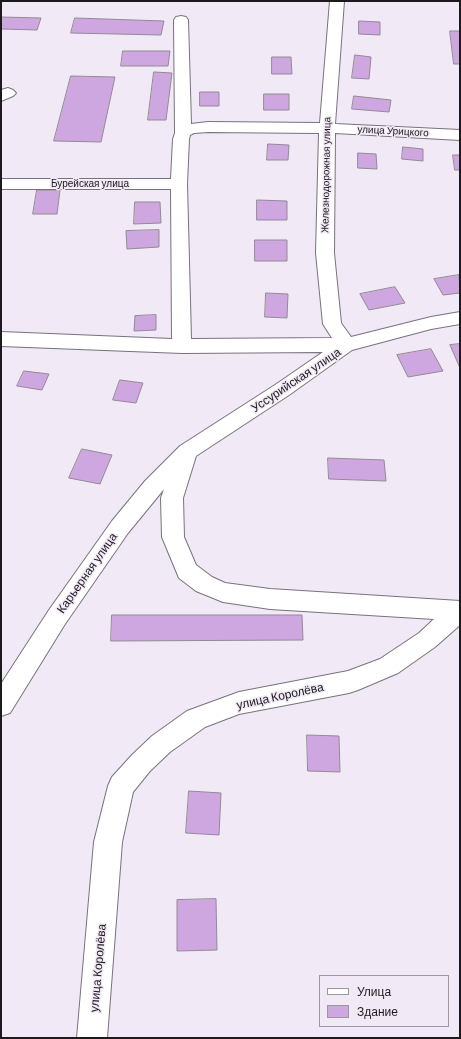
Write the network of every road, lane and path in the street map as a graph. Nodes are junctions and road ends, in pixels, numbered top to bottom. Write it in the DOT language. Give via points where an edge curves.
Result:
graph roads {
  1 [pos="337,1"];
  2 [pos="181,20"];
  3 [pos="327,128"];
  4 [pos="182,133"];
  5 [pos="460,135"];
  6 [pos="1,184"];
  7 [pos="179,184"];
  8 [pos="460,318"];
  9 [pos="1,339"];
  10 [pos="346,345"];
  11 [pos="182,346"];
  12 [pos="187,452"];
  13 [pos="459,611"];
  14 [pos="1,705"];
  15 [pos="92,1038"];
  1 -- 3 [label="street, Железнодорожная улица"];
  2 -- 4 [label="street"];
  3 -- 4 [label="street, улица Урицкого" via="208,128 190,129"];
  3 -- 5 [label="street, улица Урицкого"];
  3 -- 10 [label="street, Железнодорожная улица" via="324,253 332,324"];
  4 -- 7 [label="street"];
  6 -- 7 [label="street, Бурейская улица"];
  7 -- 11 [label="street"];
  8 -- 10 [label="street, Уссурийская улица"];
  9 -- 11 [label="street"];
  10 -- 11 [label="street"];
  10 -- 12 [label="street, Уссурийская улица"];
  12 -- 13 [label="street" via="172,498 173,536 187,571 204,584 223,592 270,599"];
  12 -- 14 [label="street, Карьерная улица" via="120,526 57,617"];
  13 -- 15 [label="street, улица Королёва" via="427,640 389,666 349,682 239,703 196,719 161,744 121,786 108,842"];
}
